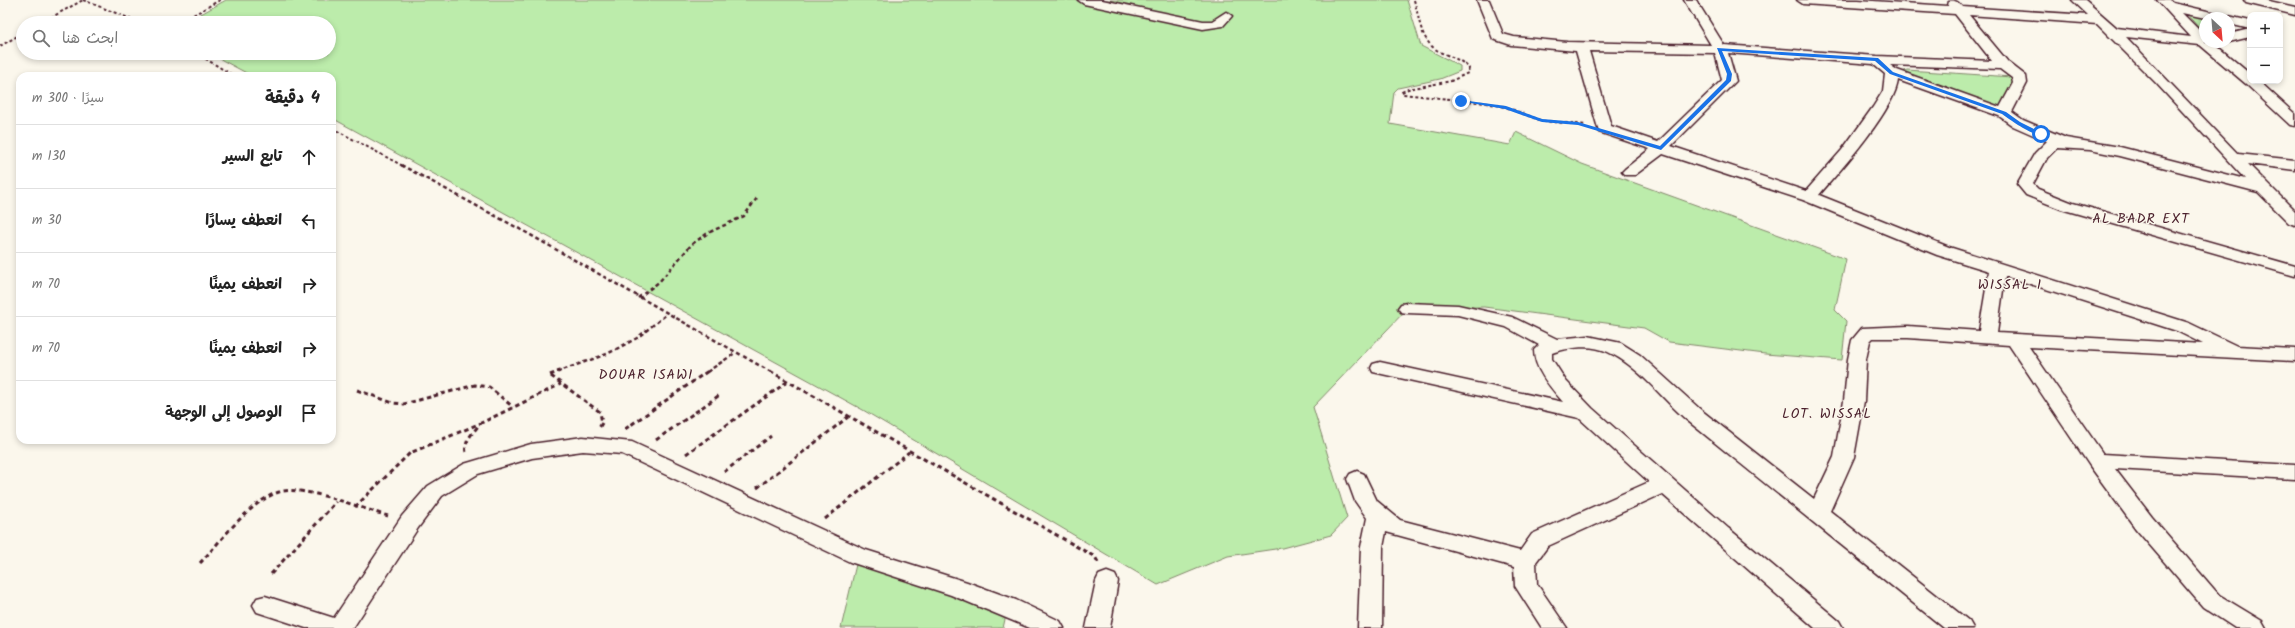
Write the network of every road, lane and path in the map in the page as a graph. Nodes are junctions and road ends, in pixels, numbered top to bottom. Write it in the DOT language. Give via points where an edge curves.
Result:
graph roads {
  1 [pos="83,0"];
  2 [pos="220,0"];
  3 [pos="1084,0"];
  4 [pos="1414,0"];
  5 [pos="1483,0"];
  6 [pos="1690,0"];
  7 [pos="1803,0"];
  8 [pos="2078,0"];
  9 [pos="2250,0"];
  10 [pos="1104,2"];
  11 [pos="2167,3"];
  12 [pos="1953,5"];
  13 [pos="2199,12"];
  14 [pos="2295,12"];
  15 [pos="54,16"];
  16 [pos="123,16"];
  17 [pos="191,16"];
  18 [pos="1226,16"];
  19 [pos="2283,19"];
  20 [pos="2101,20"];
  21 [pos="2235,21"];
  22 [pos="2247,24"];
  23 [pos="2114,32"];
  24 [pos="2247,34"];
  25 [pos="2199,36"];
  26 [pos="16,37"];
  27 [pos="2235,37"];
  28 [pos="2199,41"];
  29 [pos="0,46"];
  30 [pos="1581,46"];
  31 [pos="2212,48"];
  32 [pos="1719,49"];
  33 [pos="208,60"];
  34 [pos="1877,60"];
  35 [pos="2003,65"];
  36 [pos="227,72"];
  37 [pos="1892,73"];
  38 [pos="2247,78"];
  39 [pos="2254,84"];
  40 [pos="2270,97"];
  41 [pos="2295,109"];
  42 [pos="2004,113"];
  43 [pos="2295,122"];
  44 [pos="1604,129"];
  45 [pos="336,130"];
  46 [pos="2060,141"];
  47 [pos="1661,148"];
  48 [pos="2235,158"];
  49 [pos="2295,165"];
  50 [pos="1630,172"];
  51 [pos="2261,188"];
  52 [pos="1809,197"];
  53 [pos="757,198"];
  54 [pos="2295,220"];
  55 [pos="1998,269"];
  56 [pos="2295,271"];
  57 [pos="638,298"];
  58 [pos="1408,308"];
  59 [pos="667,314"];
  60 [pos="1987,337"];
  61 [pos="2015,340"];
  62 [pos="1554,345"];
  63 [pos="2232,351"];
  64 [pos="735,353"];
  65 [pos="2295,354"];
  66 [pos="1380,368"];
  67 [pos="787,382"];
  68 [pos="561,384"];
  69 [pos="357,390"];
  70 [pos="721,394"];
  71 [pos="513,407"];
  72 [pos="1585,413"];
  73 [pos="848,417"];
  74 [pos="481,423"];
  75 [pos="771,436"];
  76 [pos="596,445"];
  77 [pos="910,452"];
  78 [pos="638,453"];
  79 [pos="2097,461"];
  80 [pos="668,467"];
  81 [pos="471,469"];
  82 [pos="2295,472"];
  83 [pos="1357,479"];
  84 [pos="1664,484"];
  85 [pos="706,485"];
  86 [pos="740,501"];
  87 [pos="336,502"];
  88 [pos="355,507"];
  89 [pos="1818,513"];
  90 [pos="1378,518"];
  91 [pos="410,522"];
  92 [pos="808,533"];
  93 [pos="1095,557"];
  94 [pos="1525,561"];
  95 [pos="200,563"];
  96 [pos="271,574"];
  97 [pos="1107,581"];
  98 [pos="264,605"];
  99 [pos="334,628"];
  100 [pos="340,628"];
  101 [pos="1052,628"];
  102 [pos="1098,628"];
  103 [pos="1370,628"];
  104 [pos="1555,628"];
  105 [pos="1830,628"];
  106 [pos="1961,628"];
  107 [pos="2254,628"];
  1 -- 15 [label="path"];
  1 -- 16 [label="path"];
  2 -- 17 [label="path"];
  3 -- 10 [label="street"];
  4 -- 44 [label="path" via="1426,41 1434,49 1469,68 1468,73 1462,77 1436,85 1407,89 1402,92 1403,94 1486,103 1506,107 1542,121 1578,123"];
  5 -- 30 [label="street" via="1495,31 1502,39"];
  6 -- 32 [label="street"];
  7 -- 12 [label="street"];
  8 -- 20 [label="street"];
  9 -- 14 [label="street"];
  10 -- 18 [label="street" via="1203,25 1216,24"];
  11 -- 13 [label="street"];
  11 -- 25 [label="street"];
  12 -- 20 [label="street"];
  12 -- 35 [label="street"];
  14 -- 19 [label="street"];
  20 -- 23 [label="street"];
  21 -- 22 [label="street"];
  23 -- 28 [label="street"];
  23 -- 48 [label="street"];
  24 -- 27 [label="street"];
  26 -- 29 [label="path"];
  30 -- 32 [label="street"];
  30 -- 44 [label="street"];
  31 -- 38 [label="street"];
  32 -- 34 [label="street"];
  32 -- 47 [label="street" via="1729,74 1729,81"];
  33 -- 36 [label="path"];
  34 -- 35 [label="street"];
  34 -- 37 [label="street"];
  35 -- 42 [label="street" via="2019,76 2020,83"];
  37 -- 42 [label="street"];
  37 -- 52 [label="street" via="1890,91 1879,108 1847,153"];
  39 -- 40 [label="street"];
  40 -- 41 [label="street"];
  40 -- 43 [label="street"];
  42 -- 46 [label="street" via="2018,124"];
  44 -- 47 [label="street"];
  45 -- 57 [label="path" via="527,233"];
  46 -- 51 [label="street" via="2096,146"];
  46 -- 56 [label="street" via="2045,150 2025,184 2032,192 2067,206"];
  47 -- 50 [label="street"];
  47 -- 52 [label="street"];
  48 -- 49 [label="street"];
  48 -- 51 [label="street"];
  51 -- 54 [label="street"];
  52 -- 55 [label="street" via="1943,251"];
  53 -- 57 [label="path" via="744,216 708,232 692,244 659,282"];
  55 -- 60 [label="street"];
  55 -- 63 [label="street" via="2183,327"];
  57 -- 59 [label="path"];
  58 -- 62 [label="street" via="1458,310 1512,323"];
  59 -- 64 [label="path"];
  59 -- 68 [label="path" via="637,338 607,354 550,375"];
  60 -- 61 [label="street"];
  60 -- 89 [label="street" via="1868,332 1861,340 1857,359 1854,400 1844,457"];
  61 -- 63 [label="street"];
  61 -- 79 [label="street"];
  62 -- 72 [label="street" via="1543,350 1543,359 1559,385"];
  62 -- 89 [label="street" via="1596,342 1626,354 1674,399"];
  63 -- 65 [label="street"];
  64 -- 67 [label="path"];
  64 -- 76 [label="path"];
  66 -- 72 [label="street"];
  67 -- 73 [label="path"];
  67 -- 80 [label="path"];
  68 -- 71 [label="path"];
  68 -- 76 [label="path" via="600,412 602,423"];
  69 -- 71 [label="path" via="393,403 404,404 475,385 489,388"];
  70 -- 78 [label="path"];
  71 -- 74 [label="path"];
  72 -- 84 [label="street"];
  73 -- 77 [label="path"];
  73 -- 86 [label="path"];
  74 -- 81 [label="path" via="472,433 465,448"];
  74 -- 88 [label="path" via="410,454"];
  75 -- 85 [label="path"];
  76 -- 78 [label="street" via="625,447"];
  76 -- 81 [label="street" via="583,444 531,451"];
  77 -- 92 [label="path"];
  77 -- 93 [label="path"];
  78 -- 80 [label="street"];
  79 -- 82 [label="street"];
  79 -- 107 [label="street" via="2144,523 2211,601"];
  80 -- 85 [label="street"];
  81 -- 91 [label="street" via="435,491"];
  83 -- 90 [label="street" via="1362,500"];
  84 -- 94 [label="street" via="1540,540"];
  84 -- 105 [label="street"];
  85 -- 86 [label="street"];
  86 -- 92 [label="street"];
  87 -- 88 [label="path"];
  87 -- 95 [label="path" via="297,491 280,492 261,502"];
  87 -- 96 [label="path"];
  88 -- 91 [label="path"];
  89 -- 106 [label="street"];
  90 -- 94 [label="street" via="1393,526"];
  90 -- 103 [label="street" via="1372,547"];
  91 -- 100 [label="street"];
  92 -- 101 [label="street" via="858,556 973,593"];
  94 -- 104 [label="street" via="1526,586"];
  97 -- 102 [label="street"];
  98 -- 99 [label="street"];
}
